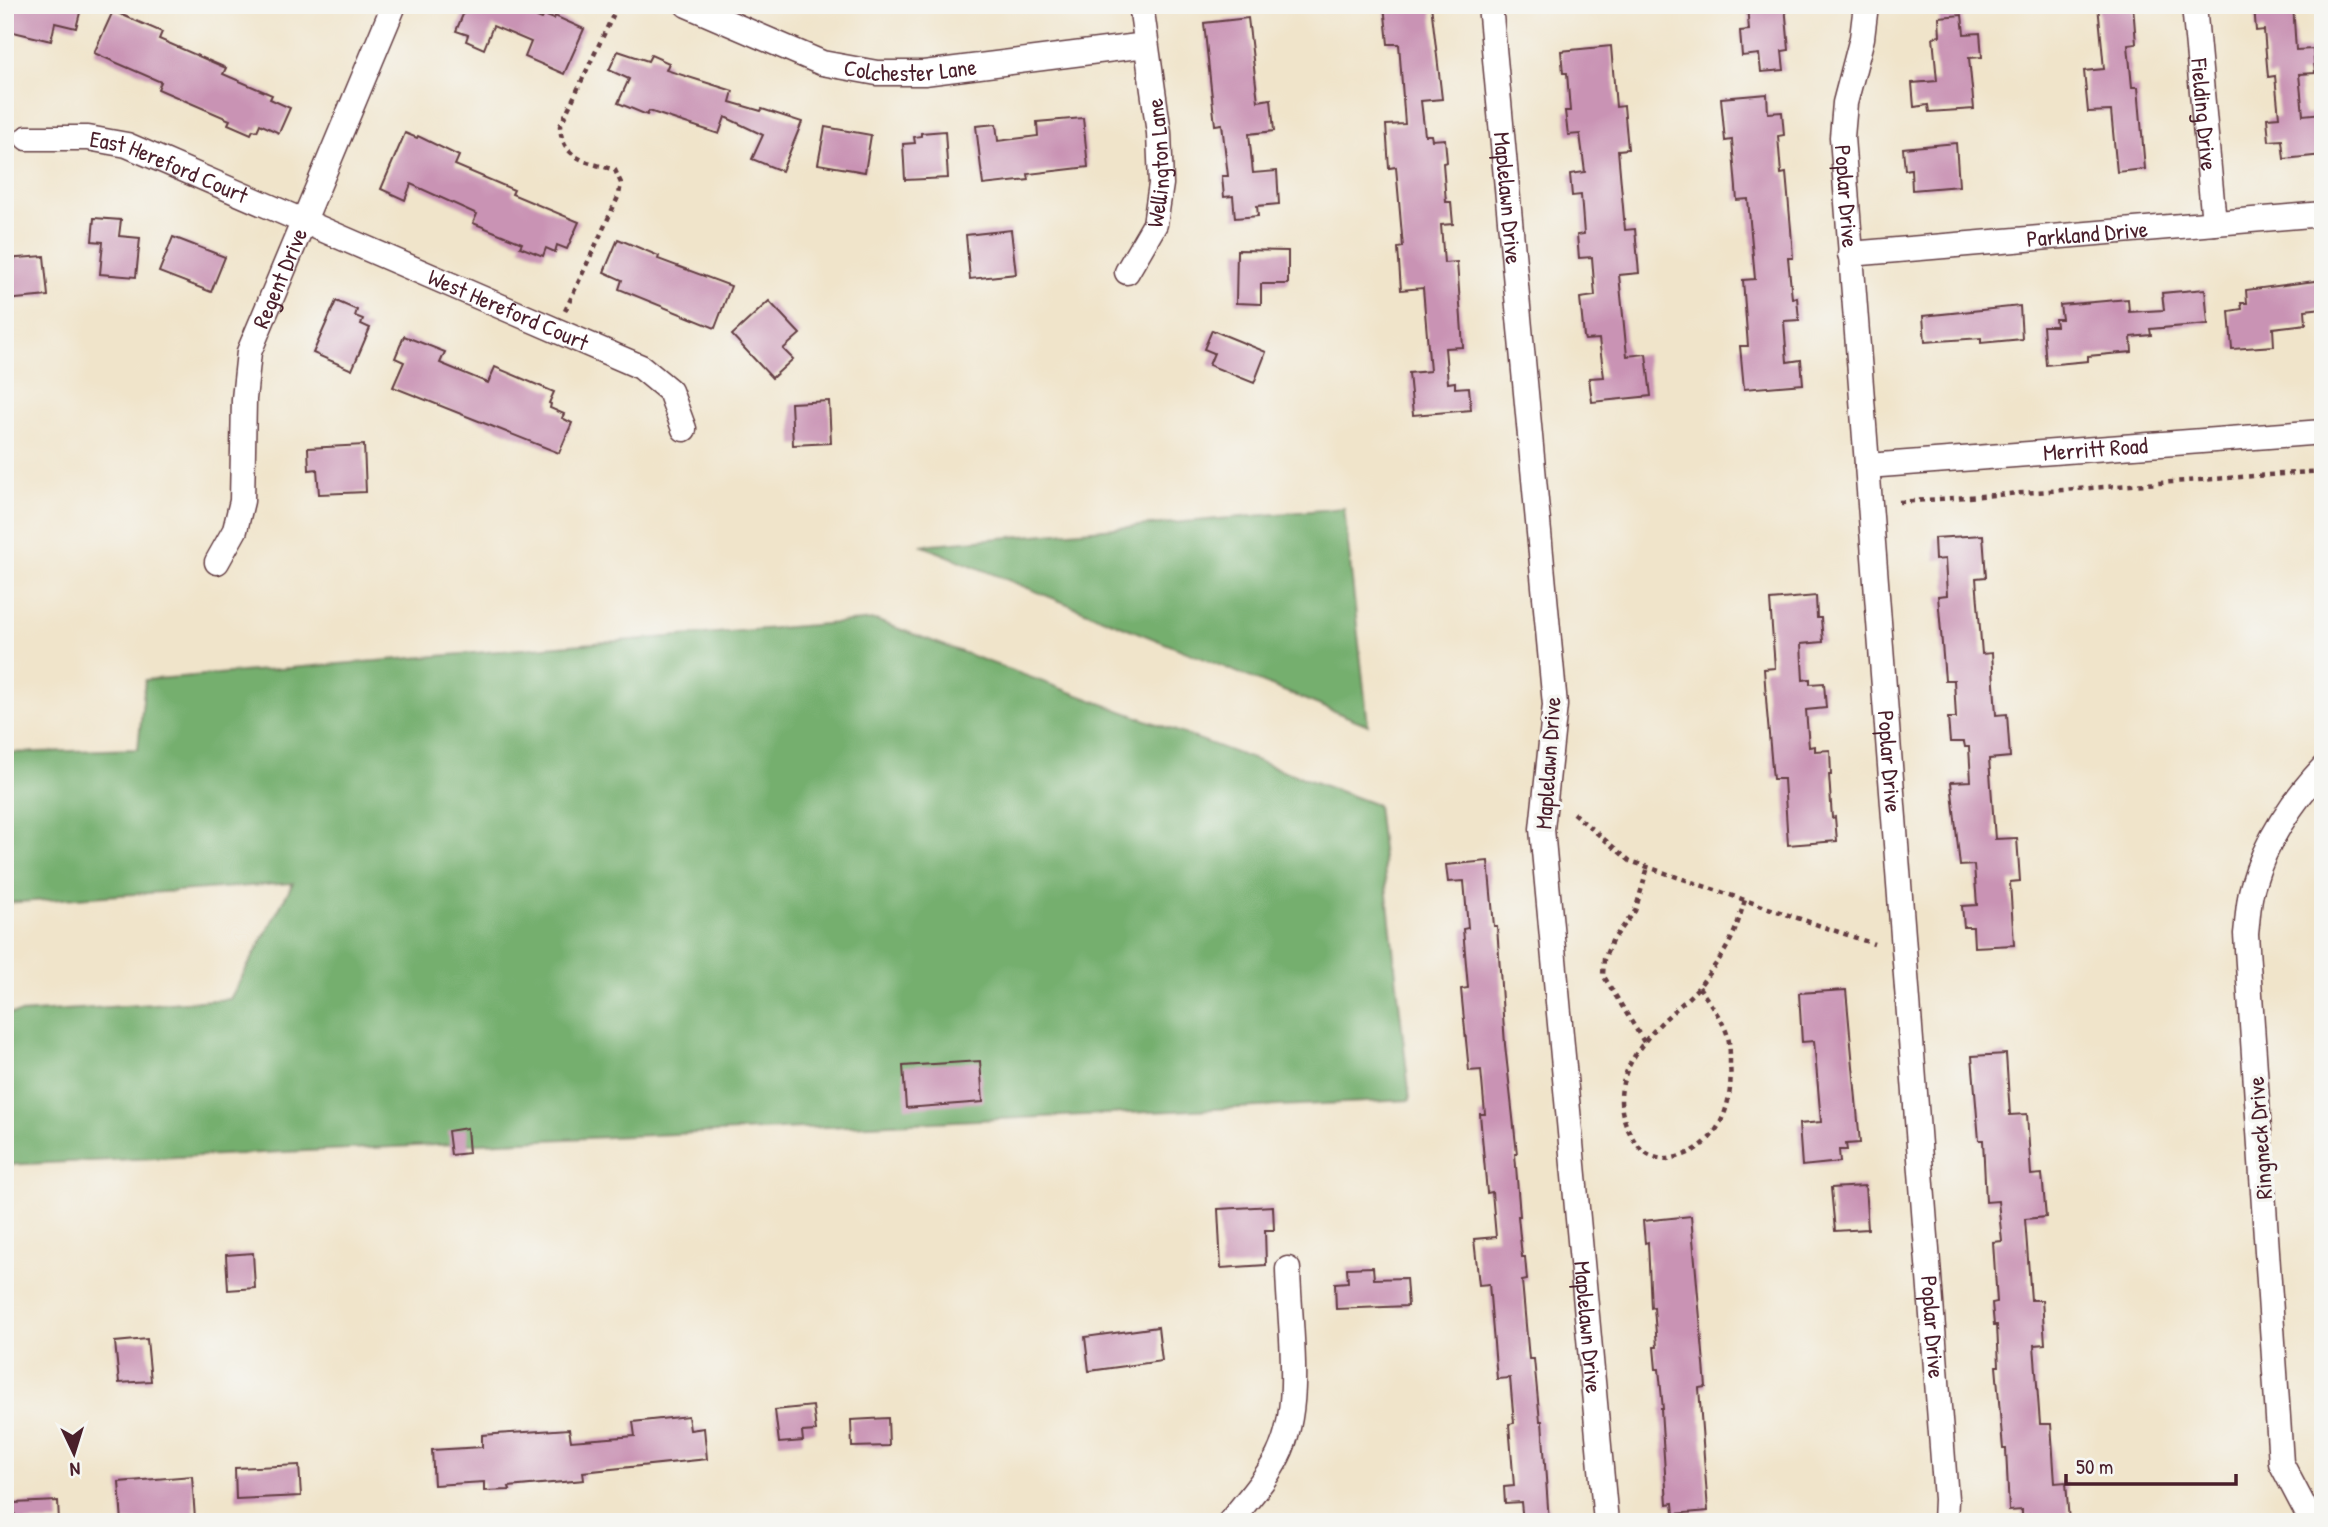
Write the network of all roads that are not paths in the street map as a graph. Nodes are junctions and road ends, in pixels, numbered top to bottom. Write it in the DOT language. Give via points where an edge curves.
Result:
graph roads {
  1 [pos="394,5"];
  2 [pos="687,5"];
  3 [pos="1141,5"];
  4 [pos="1490,5"];
  5 [pos="1866,5"];
  6 [pos="2194,5"];
  7 [pos="1146,45"];
  8 [pos="27,138"];
  9 [pos="2323,214"];
  10 [pos="304,221"];
  11 [pos="2214,223"];
  12 [pos="1850,254"];
  13 [pos="1127,272"];
  14 [pos="684,429"];
  15 [pos="2323,432"];
  16 [pos="1867,466"];
  17 [pos="217,562"];
  18 [pos="2323,768"];
  19 [pos="1288,1269"];
  20 [pos="1230,1522"];
  21 [pos="1606,1522"];
  22 [pos="1945,1522"];
  23 [pos="2312,1522"];
  1 -- 10 [label="street, Regent Drive"];
  2 -- 7 [label="street, Colchester Lane" via="822,63 877,73 924,73"];
  3 -- 7 [label="street, Wellington Lane"];
  4 -- 21 [label="street, Maplelawn Drive" via="1555,705 1542,829"];
  5 -- 12 [label="street, Poplar Drive" via="1842,137"];
  6 -- 11 [label="street, Fielding Drive"];
  7 -- 13 [label="street, Wellington Lane" via="1161,184 1155,225"];
  8 -- 10 [label="street, East Hereford Court" via="88,138 127,145"];
  9 -- 11 [label="street, Parkland Drive"];
  10 -- 14 [label="street, West Hereford Court" via="641,367 670,391"];
  10 -- 17 [label="street, Regent Drive" via="249,352 242,501 234,530"];
  11 -- 12 [label="street, Parkland Drive"];
  12 -- 16 [label="street, Poplar Drive"];
  15 -- 16 [label="street, Merritt Road"];
  16 -- 22 [label="street, Poplar Drive"];
  18 -- 23 [label="street, Ringneck Drive" via="2273,836 2252,886 2246,934 2281,1463"];
  19 -- 20 [label="street" via="1294,1334 1287,1435 1278,1458"];
}
